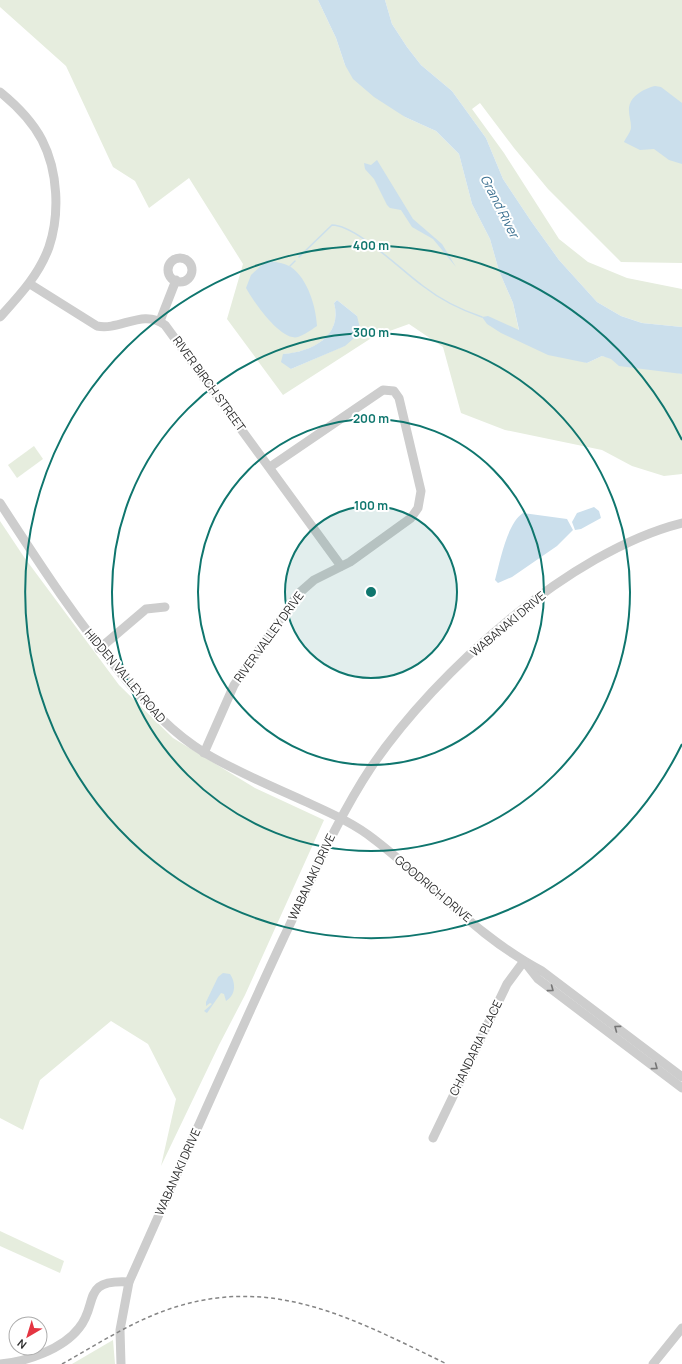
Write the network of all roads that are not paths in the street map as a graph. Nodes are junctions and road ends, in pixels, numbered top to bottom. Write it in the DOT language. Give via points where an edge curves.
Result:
graph roads {
  1 [pos="0,92"];
  2 [pos="176,280"];
  3 [pos="30,284"];
  4 [pos="0,317"];
  5 [pos="160,321"];
  6 [pos="270,467"];
  7 [pos="0,503"];
  8 [pos="682,523"];
  9 [pos="341,566"];
  10 [pos="165,608"];
  11 [pos="99,649"];
  12 [pos="204,753"];
  13 [pos="341,819"];
  14 [pos="524,961"];
  15 [pos="682,1077"];
  16 [pos="682,1088"];
  17 [pos="433,1138"];
  18 [pos="129,1282"];
  19 [pos="682,1328"];
  20 [pos="0,1364"];
  21 [pos="121,1364"];
  22 [pos="653,1364"];
  1 -- 3 [label="street" via="30,121 42,140 55,185 55,218 49,248"];
  2 -- 5 [label="street"];
  3 -- 4 [label="street"];
  3 -- 5 [label="street" via="97,326 108,327 150,318"];
  5 -- 6 [label="street, RIVER BIRCH STREET" via="169,329"];
  6 -- 9 [label="street, RIVER BIRCH STREET"];
  6 -- 9 [label="street, RIVER VALLEY DRIVE" via="383,390 394,391 399,398 421,491 418,508 411,518"];
  7 -- 11 [label="street, HIDDEN VALLEY ROAD" via="56,590"];
  8 -- 13 [label="street, WABANAKI DRIVE" via="642,535 612,549 562,580 518,613 462,662 405,724 373,765"];
  9 -- 12 [label="street, RIVER VALLEY DRIVE" via="314,580 298,594 234,685"];
  10 -- 11 [label="street" via="146,609"];
  11 -- 12 [label="street, HIDDEN VALLEY ROAD" via="170,729"];
  12 -- 13 [label="street, HIDDEN VALLEY ROAD" via="247,776"];
  13 -- 14 [label="street, GOODRICH DRIVE" via="374,839 472,922"];
  13 -- 18 [label="street, WABANAKI DRIVE" via="265,979"];
  15 -- 14 [label="street, GOODRICH DRIVE, one-way" via="542,971"];
  14 -- 16 [label="street, GOODRICH DRIVE, one-way" via="538,979"];
  14 -- 17 [label="street, CHANDARIA PLACE" via="507,984"];
  18 -- 20 [label="street" via="112,1281 99,1288 93,1294 81,1327 70,1338 35,1357"];
  18 -- 21 [label="street, WABANAKI DRIVE" via="120,1330"];
  19 -- 22 [label="street"];
}
